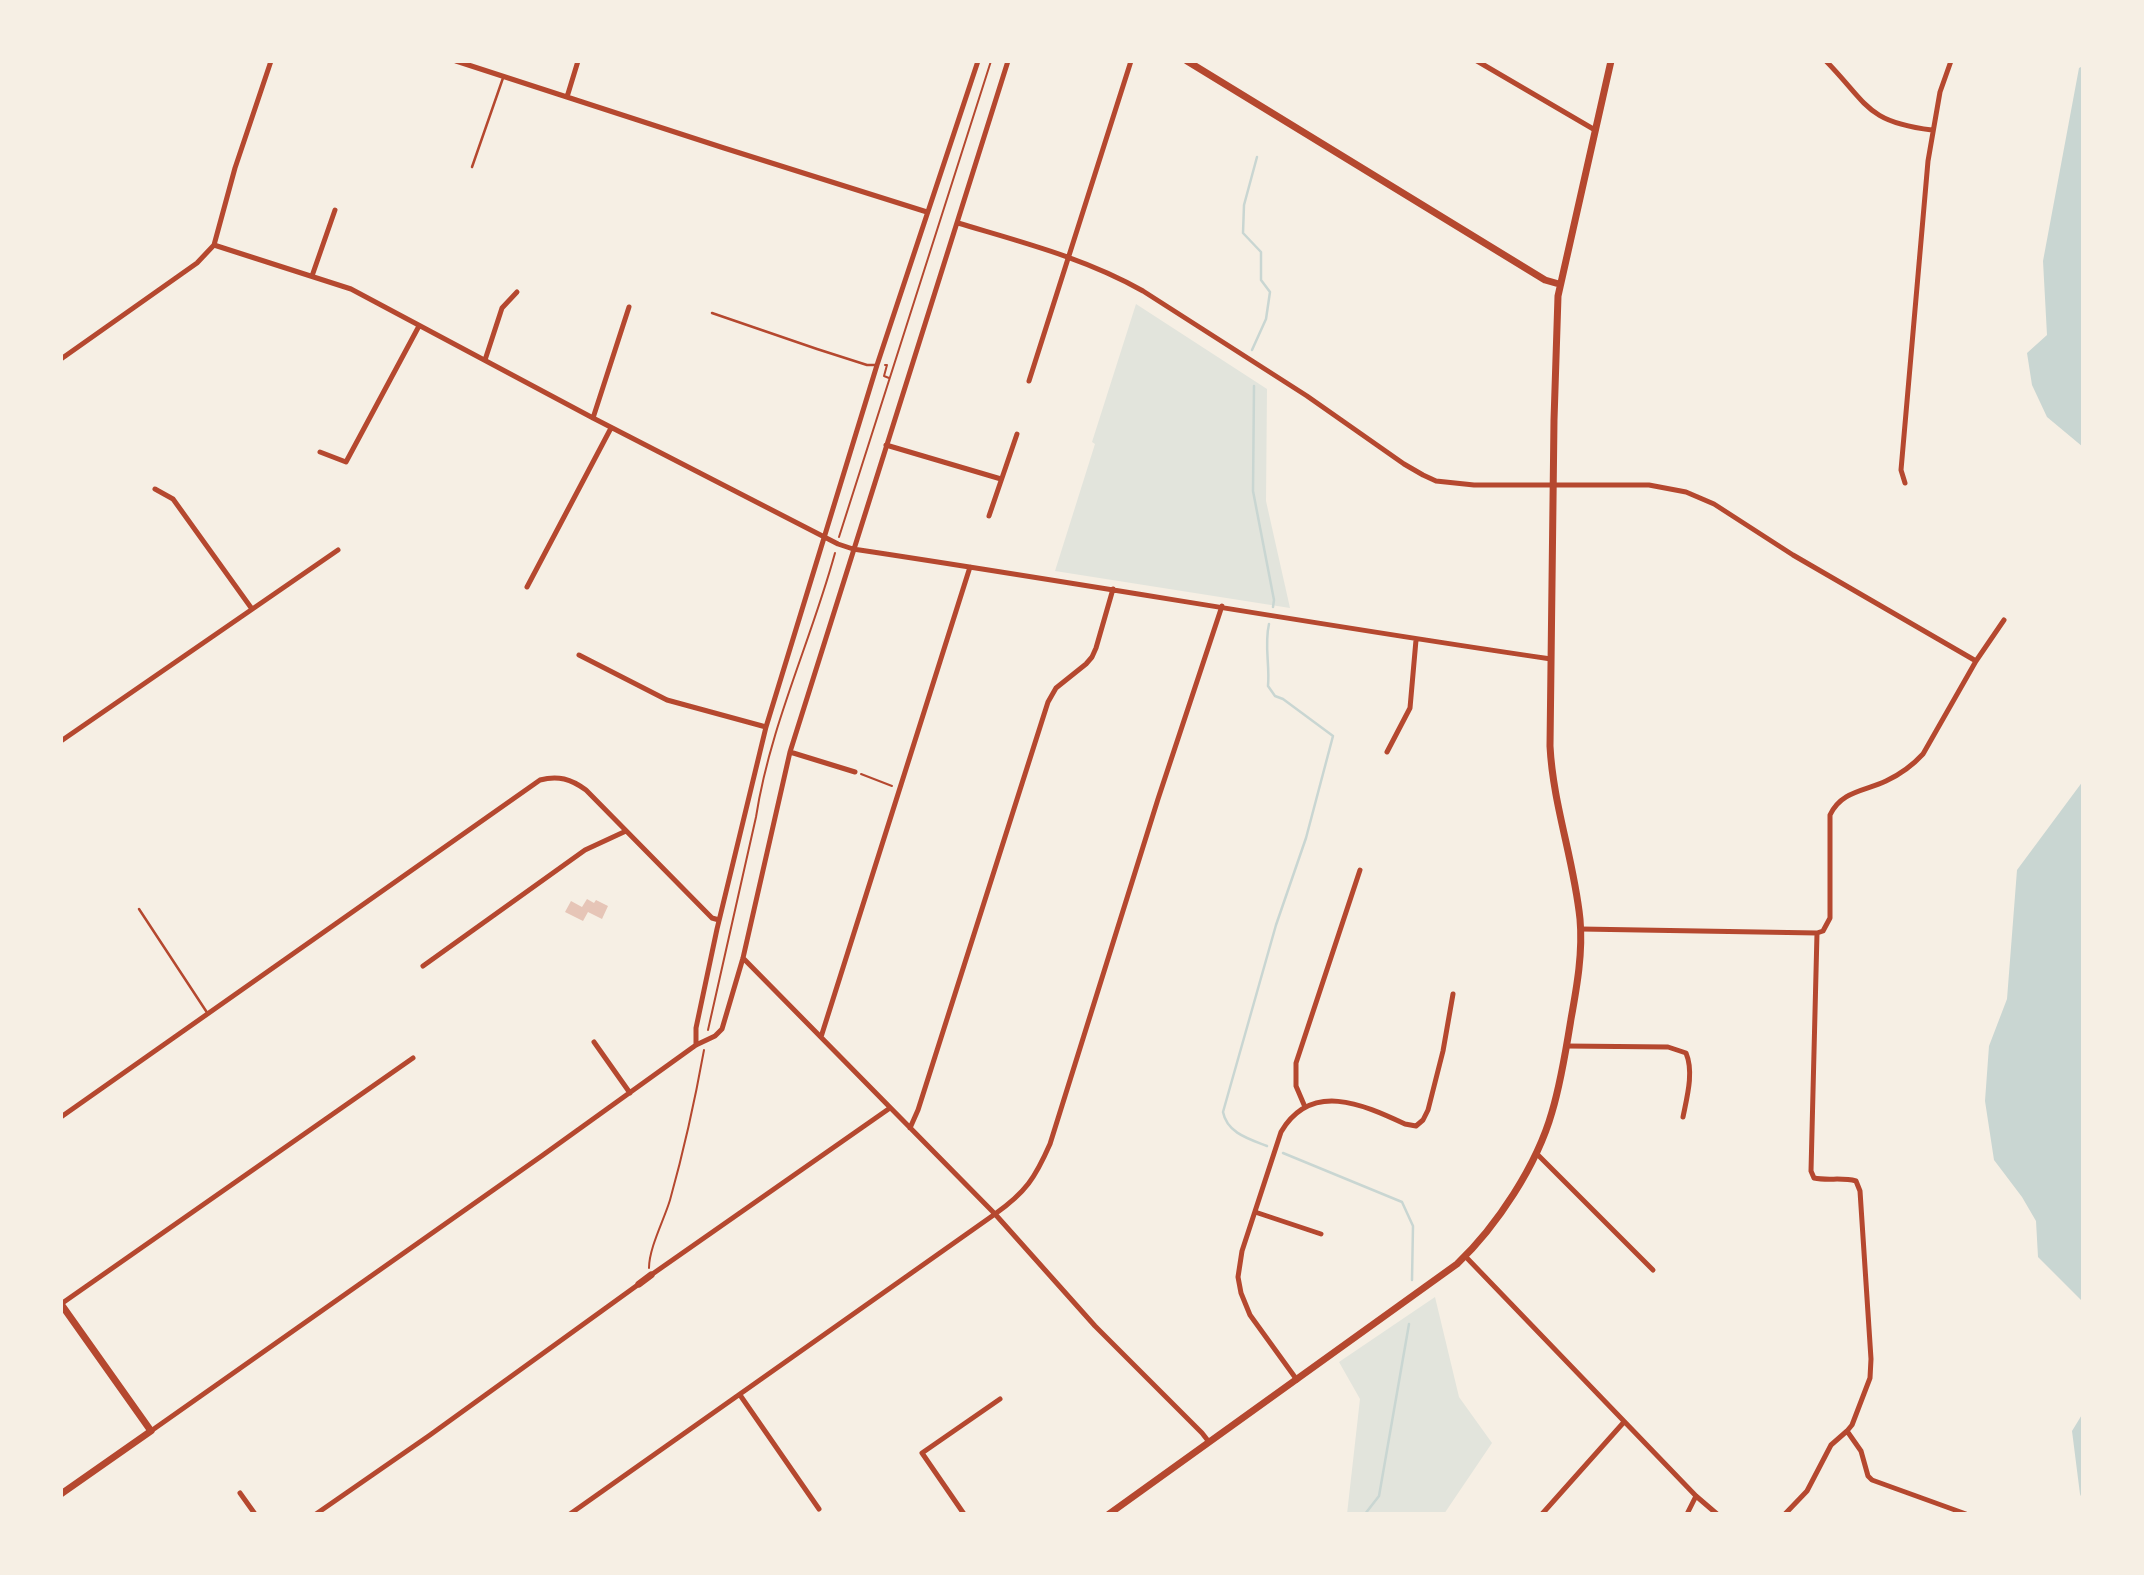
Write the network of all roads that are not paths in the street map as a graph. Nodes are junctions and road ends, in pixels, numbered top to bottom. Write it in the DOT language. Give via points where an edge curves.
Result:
graph roads {
  1 [pos="271,61"];
  2 [pos="456,61"];
  3 [pos="578,61"];
  4 [pos="978,61"];
  5 [pos="1008,61"];
  6 [pos="1131,61"];
  7 [pos="1187,61"];
  8 [pos="1477,61"];
  9 [pos="1611,61"];
  10 [pos="1826,61"];
  11 [pos="1951,61"];
  12 [pos="503,77"];
  13 [pos="567,97"];
  14 [pos="1595,130"];
  15 [pos="1932,130"];
  16 [pos="472,167"];
  17 [pos="335,210"];
  18 [pos="928,212"];
  19 [pos="957,223"];
  20 [pos="214,245"];
  21 [pos="1068,256"];
  22 [pos="312,276"];
  23 [pos="1559,284"];
  24 [pos="517,292"];
  25 [pos="629,307"];
  26 [pos="712,313"];
  27 [pos="419,326"];
  28 [pos="61,359"];
  29 [pos="485,360"];
  30 [pos="877,365"];
  31 [pos="1028,381"];
  32 [pos="593,418"];
  33 [pos="611,428"];
  34 [pos="1017,434"];
  35 [pos="886,445"];
  36 [pos="320,452"];
  37 [pos="1001,479"];
  38 [pos="1905,483"];
  39 [pos="1553,485"];
  40 [pos="155,489"];
  41 [pos="989,516"];
  42 [pos="824,538"];
  43 [pos="853,549"];
  44 [pos="338,550"];
  45 [pos="970,566"];
  46 [pos="527,587"];
  47 [pos="1113,589"];
  48 [pos="1222,607"];
  49 [pos="252,609"];
  50 [pos="2004,620"];
  51 [pos="1416,640"];
  52 [pos="579,655"];
  53 [pos="1551,659"];
  54 [pos="1976,662"];
  55 [pos="766,727"];
  56 [pos="61,741"];
  57 [pos="790,752"];
  58 [pos="1387,752"];
  59 [pos="855,772"];
  60 [pos="626,831"];
  61 [pos="1360,870"];
  62 [pos="139,909"];
  63 [pos="719,920"];
  64 [pos="1581,929"];
  65 [pos="1817,933"];
  66 [pos="743,958"];
  67 [pos="423,966"];
  68 [pos="1453,994"];
  69 [pos="208,1014"];
  70 [pos="821,1037"];
  71 [pos="594,1042"];
  72 [pos="696,1045"];
  73 [pos="1566,1046"];
  74 [pos="413,1058"];
  75 [pos="630,1093"];
  76 [pos="1305,1107"];
  77 [pos="890,1108"];
  78 [pos="61,1117"];
  79 [pos="1684,1117"];
  80 [pos="909,1128"];
  81 [pos="1536,1153"];
  82 [pos="1255,1212"];
  83 [pos="995,1214"];
  84 [pos="1321,1234"];
  85 [pos="1465,1256"];
  86 [pos="1653,1270"];
  87 [pos="651,1275"];
  88 [pos="639,1284"];
  89 [pos="61,1304"];
  90 [pos="1297,1380"];
  91 [pos="740,1395"];
  92 [pos="1000,1399"];
  93 [pos="1624,1422"];
  94 [pos="151,1431"];
  95 [pos="1847,1432"];
  96 [pos="1209,1442"];
  97 [pos="240,1493"];
  98 [pos="61,1494"];
  99 [pos="1696,1496"];
  100 [pos="1936,1505"];
  101 [pos="819,1509"];
  102 [pos="255,1514"];
  103 [pos="316,1514"];
  104 [pos="570,1514"];
  105 [pos="964,1514"];
  106 [pos="1109,1514"];
  107 [pos="1542,1514"];
  108 [pos="1687,1514"];
  109 [pos="1717,1514"];
  110 [pos="1785,1514"];
  111 [pos="1935,1514"];
  112 [pos="1966,1514"];
  1 -- 20 [label="street"];
  2 -- 12 [label="street"];
  3 -- 13 [label="street"];
  4 -- 18 [label="street"];
  5 -- 19 [label="street"];
  6 -- 21 [label="street"];
  7 -- 23 [label="street" via="1545,280"];
  8 -- 14 [label="street"];
  9 -- 14 [label="street"];
  10 -- 15 [label="street" via="1877,115 1902,126"];
  11 -- 15 [label="street"];
  12 -- 13 [label="street"];
  12 -- 16 [label="lane"];
  13 -- 18 [label="street"];
  14 -- 23 [label="street"];
  15 -- 38 [label="street" via="1901,470"];
  17 -- 22 [label="street"];
  18 -- 30 [label="street"];
  19 -- 21 [label="street"];
  19 -- 35 [label="street"];
  20 -- 22 [label="street"];
  20 -- 28 [label="street" via="197,263"];
  21 -- 31 [label="street"];
  21 -- 39 [label="street" via="1143,291 1423,475 1474,485"];
  22 -- 27 [label="street" via="351,289"];
  23 -- 39 [label="street"];
  24 -- 29 [label="street" via="502,308"];
  25 -- 32 [label="street"];
  26 -- 30 [label="lane"];
  27 -- 29 [label="street"];
  27 -- 36 [label="street" via="346,462"];
  29 -- 32 [label="street"];
  30 -- 42 [label="street"];
  32 -- 33 [label="street"];
  33 -- 42 [label="street"];
  33 -- 46 [label="street"];
  34 -- 37 [label="street"];
  35 -- 37 [label="street"];
  35 -- 43 [label="street"];
  37 -- 41 [label="street"];
  39 -- 53 [label="street"];
  39 -- 54 [label="street" via="1649,485 1703,499"];
  40 -- 49 [label="street" via="173,499"];
  42 -- 43 [label="street"];
  42 -- 55 [label="street"];
  43 -- 45 [label="street"];
  43 -- 57 [label="street"];
  44 -- 49 [label="street"];
  45 -- 47 [label="street"];
  45 -- 70 [label="street"];
  47 -- 48 [label="street"];
  47 -- 80 [label="street" via="1092,657 1056,688 1048,702"];
  48 -- 51 [label="street"];
  48 -- 83 [label="street" via="1050,1144 1023,1192"];
  49 -- 56 [label="street"];
  50 -- 54 [label="street"];
  51 -- 53 [label="street"];
  51 -- 58 [label="street" via="1410,708"];
  52 -- 55 [label="street" via="667,701"];
  53 -- 64 [label="street" via="1554,784"];
  54 -- 65 [label="street" via="1912,766 1835,805 1830,815 1830,918"];
  55 -- 63 [label="street"];
  57 -- 59 [label="street"];
  57 -- 66 [label="street"];
  60 -- 63 [label="street"];
  60 -- 67 [label="street" via="585,850"];
  60 -- 69 [label="street" via="570,780 540,780"];
  61 -- 76 [label="street" via="1296,1063 1296,1086"];
  62 -- 69 [label="lane"];
  63 -- 72 [label="street"];
  64 -- 65 [label="street"];
  64 -- 73 [label="street"];
  65 -- 95 [label="street" via="1811,1171 1814,1178 1822,1180 1856,1181 1871,1334 1870,1378"];
  66 -- 70 [label="street"];
  66 -- 72 [label="street" via="722,1029"];
  68 -- 76 [label="street" via="1428,1110 1416,1126 1342,1101 1324,1100"];
  69 -- 78 [label="street"];
  70 -- 77 [label="street"];
  71 -- 75 [label="street"];
  72 -- 75 [label="street"];
  73 -- 79 [label="street" via="1668,1047 1686,1053 1690,1062"];
  73 -- 81 [label="street" via="1552,1114"];
  74 -- 89 [label="street"];
  75 -- 94 [label="street"];
  76 -- 82 [label="street" via="1281,1132"];
  77 -- 80 [label="street"];
  77 -- 87 [label="street"];
  80 -- 83 [label="street"];
  81 -- 85 [label="street" via="1501,1211"];
  81 -- 86 [label="street"];
  82 -- 84 [label="street"];
  82 -- 90 [label="street" via="1240,1260 1241,1293 1250,1315"];
  83 -- 91 [label="street"];
  83 -- 96 [label="street" via="1095,1326"];
  85 -- 90 [label="street"];
  85 -- 93 [label="street"];
  87 -- 88 [label="street"];
  88 -- 103 [label="street"];
  89 -- 94 [label="street"];
  90 -- 96 [label="street"];
  91 -- 101 [label="street"];
  91 -- 104 [label="street"];
  92 -- 105 [label="street" via="922,1453"];
  93 -- 99 [label="street"];
  93 -- 107 [label="street"];
  94 -- 98 [label="street"];
  95 -- 100 [label="street" via="1861,1451 1872,1480"];
  95 -- 110 [label="street" via="1831,1446 1807,1491"];
  96 -- 106 [label="street"];
  97 -- 102 [label="street"];
  99 -- 108 [label="street"];
  99 -- 109 [label="street"];
  100 -- 111 [label="street"];
  100 -- 112 [label="street"];
}
